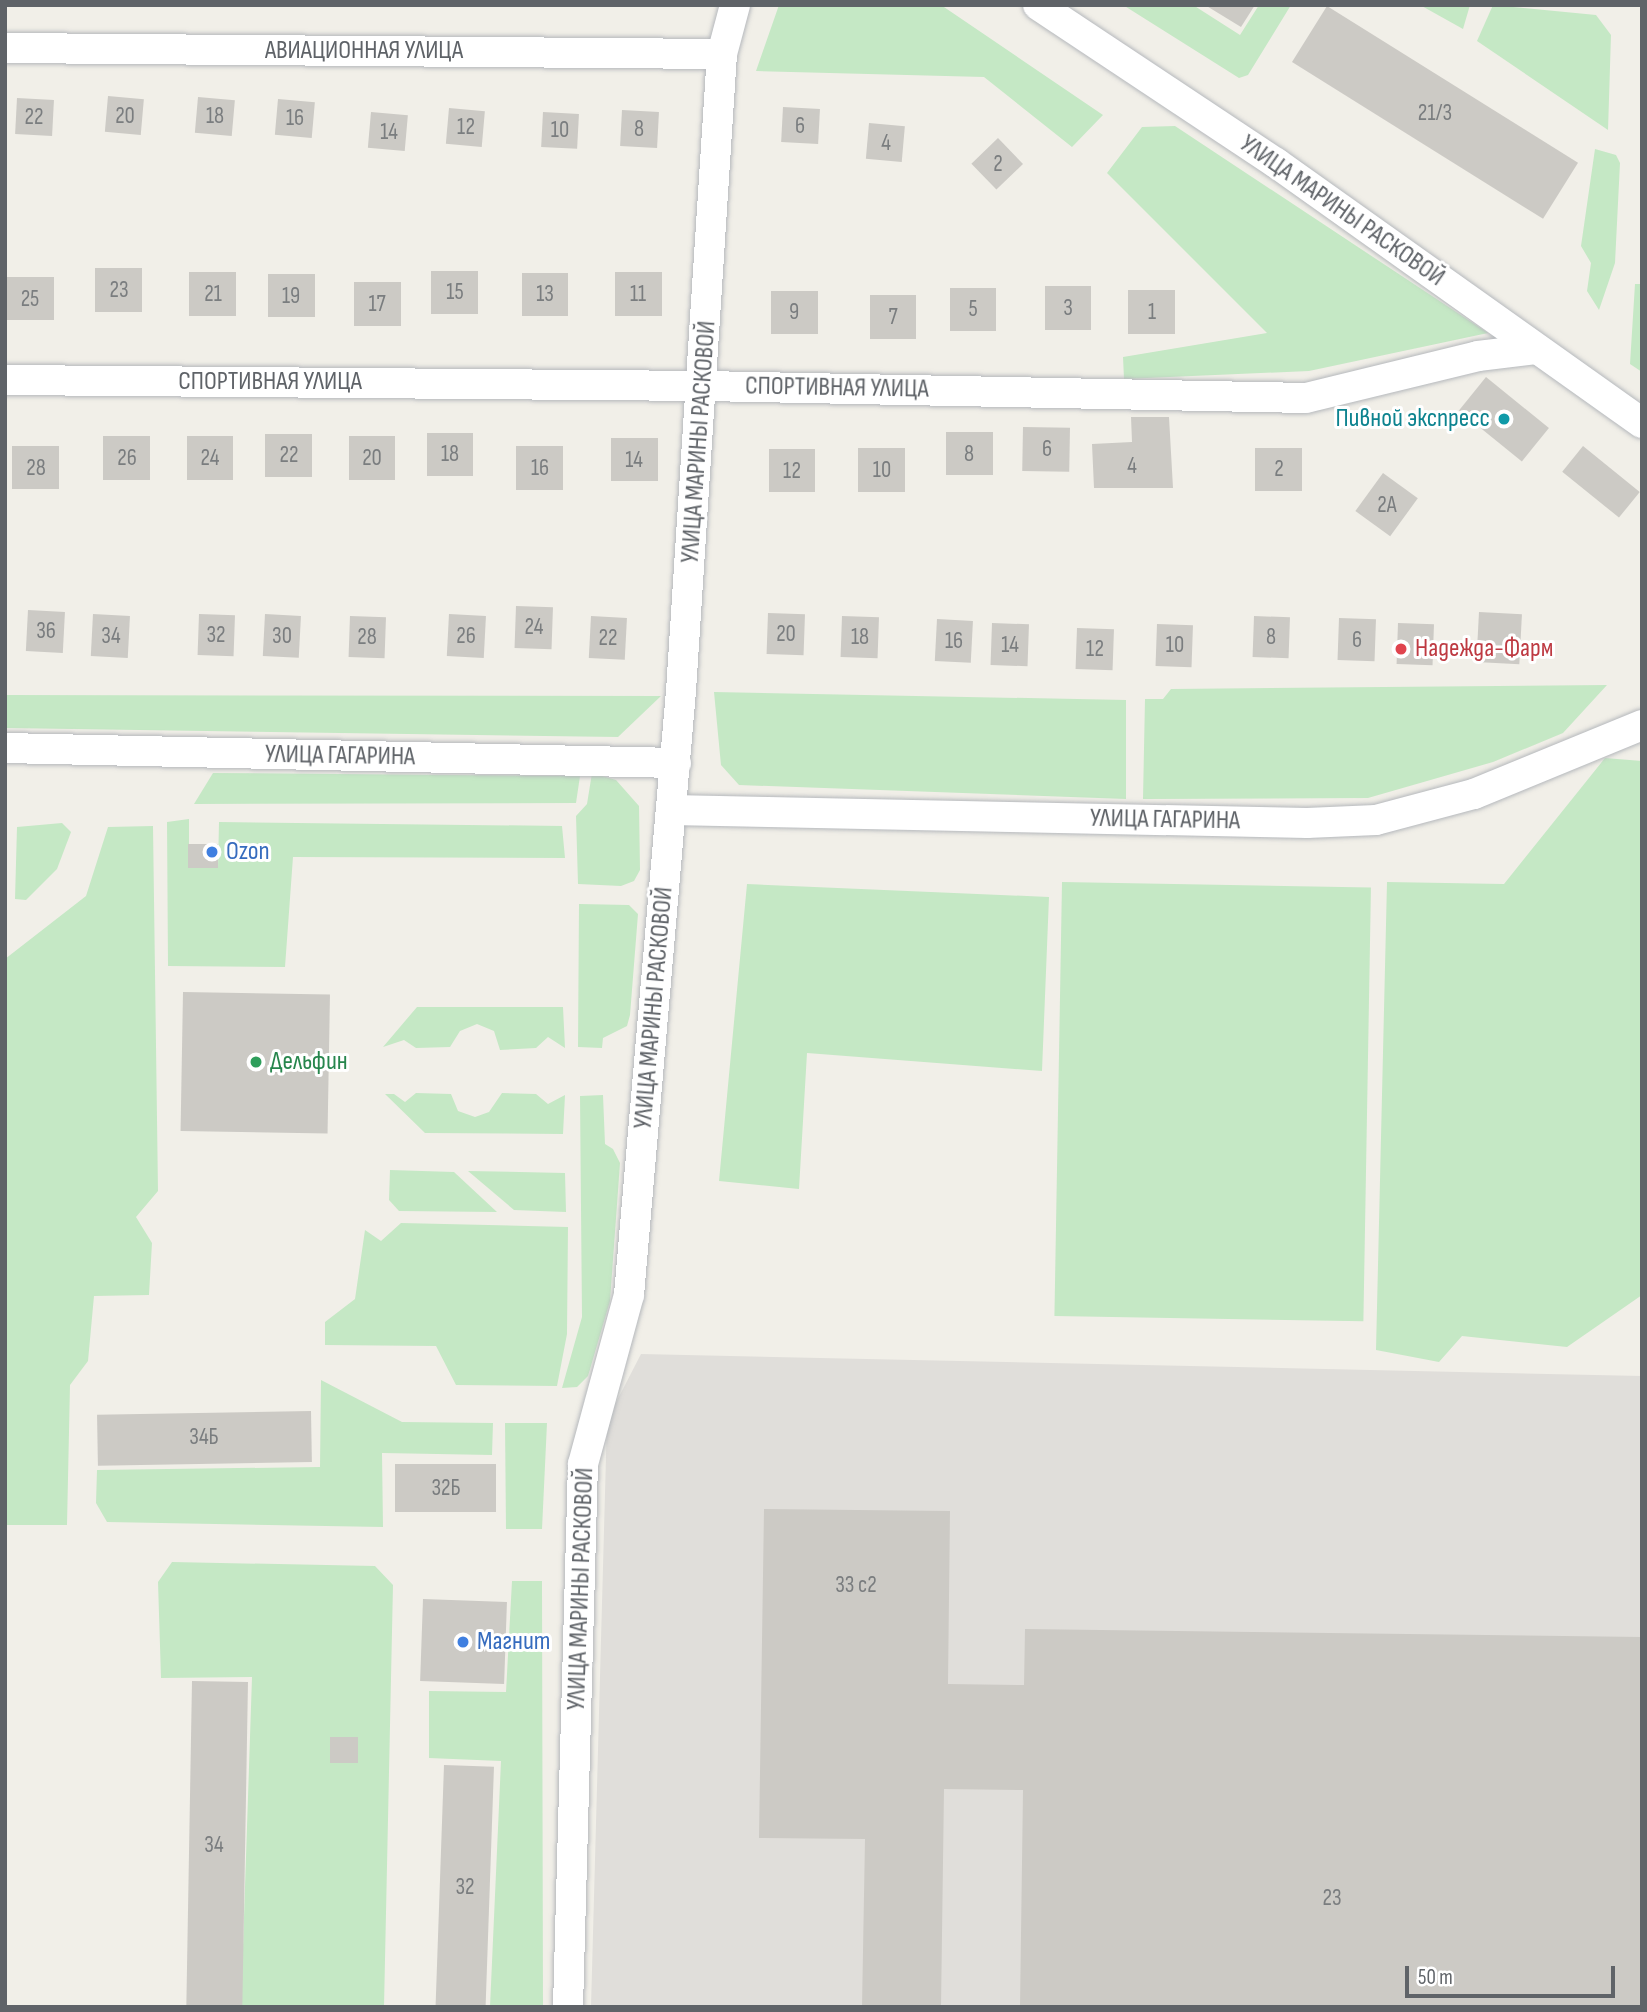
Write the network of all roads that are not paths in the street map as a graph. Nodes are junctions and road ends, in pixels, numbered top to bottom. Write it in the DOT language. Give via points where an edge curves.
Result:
graph roads {
  1 [pos="735,5"];
  2 [pos="1038,5"];
  3 [pos="5,48"];
  4 [pos="722,54"];
  5 [pos="1536,349"];
  6 [pos="5,380"];
  7 [pos="704,386"];
  8 [pos="1642,423"];
  9 [pos="1642,725"];
  10 [pos="5,748"];
  11 [pos="676,763"];
  12 [pos="671,810"];
  13 [pos="568,2007"];
  1 -- 4 [label="street, УЛИЦА МАРИНЫ РАСКОВОЙ"];
  2 -- 5 [label="street, УЛИЦА МАРИНЫ РАСКОВОЙ" via="1276,163"];
  3 -- 4 [label="street, АВИАЦИОННАЯ УЛИЦА"];
  4 -- 7 [label="street, УЛИЦА МАРИНЫ РАСКОВОЙ"];
  5 -- 7 [label="street, СПОРТИВНАЯ УЛИЦА" via="1478,356 1306,398"];
  5 -- 8 [label="street, УЛИЦА МАРИНЫ РАСКОВОЙ"];
  6 -- 7 [label="street, СПОРТИВНАЯ УЛИЦА"];
  7 -- 11 [label="street, УЛИЦА МАРИНЫ РАСКОВОЙ"];
  9 -- 12 [label="street, УЛИЦА ГАГАРИНА" via="1474,794 1376,820 1307,823"];
  10 -- 11 [label="street, УЛИЦА ГАГАРИНА"];
  11 -- 12 [label="street, УЛИЦА МАРИНЫ РАСКОВОЙ"];
  12 -- 13 [label="street, УЛИЦА МАРИНЫ РАСКОВОЙ" via="629,1295 583,1464"];
}
